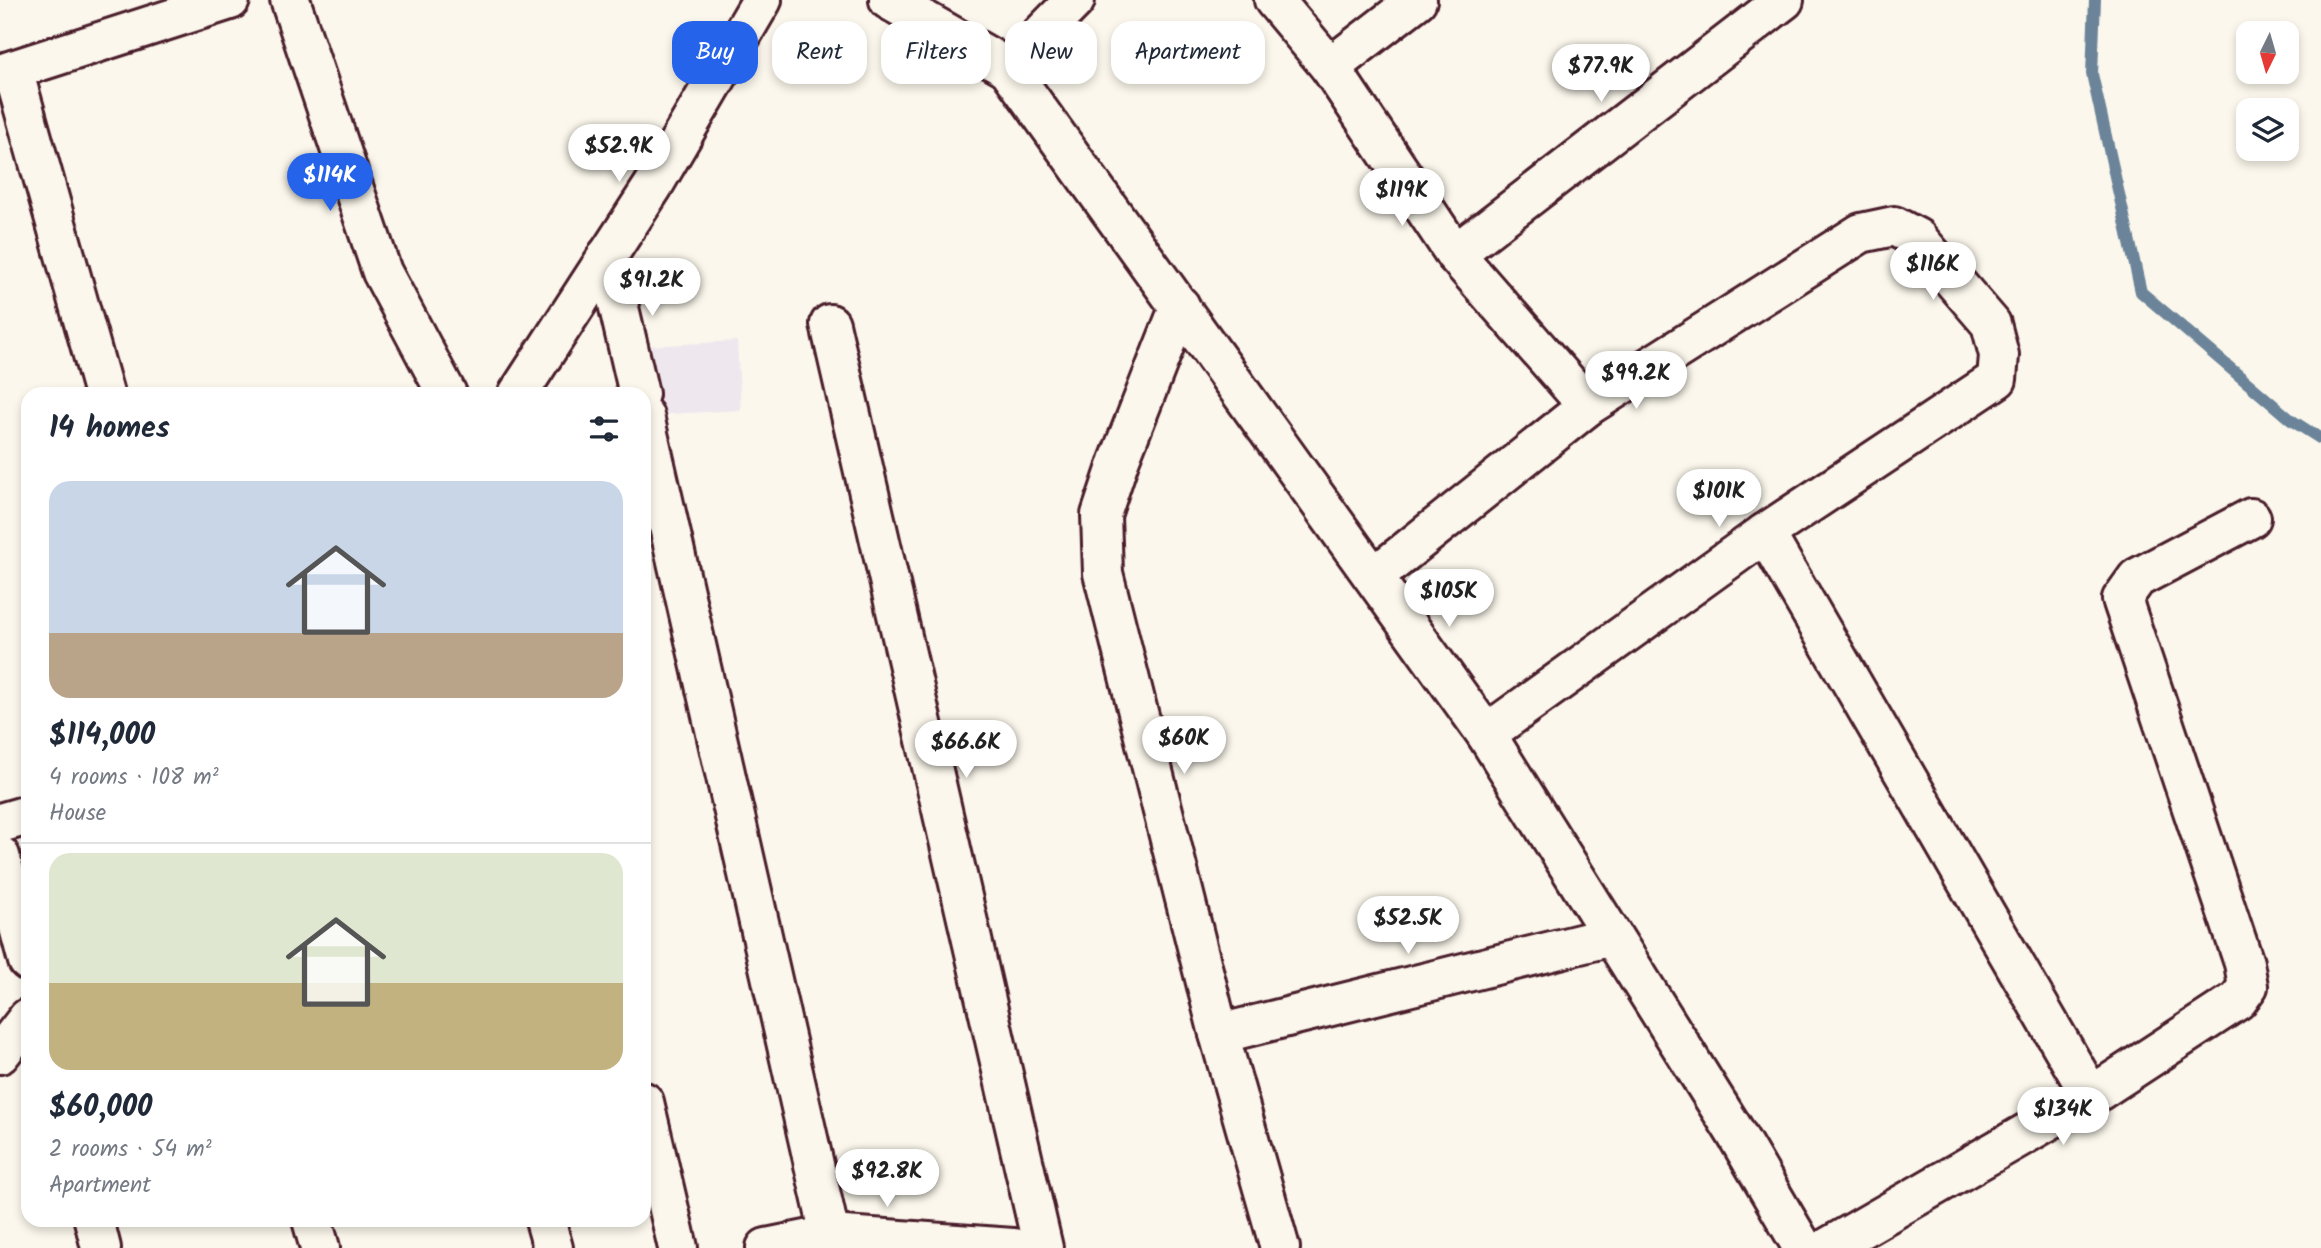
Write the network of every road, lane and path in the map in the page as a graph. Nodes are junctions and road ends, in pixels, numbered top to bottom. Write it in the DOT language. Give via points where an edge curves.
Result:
graph roads {
  1 [pos="230,0"];
  2 [pos="289,0"];
  3 [pos="762,0"];
  4 [pos="889,0"];
  5 [pos="1075,0"];
  6 [pos="1275,0"];
  7 [pos="1417,0"];
  8 [pos="1784,0"];
  9 [pos="1054,21"];
  10 [pos="1005,66"];
  11 [pos="1330,67"];
  12 [pos="6,72"];
  13 [pos="1020,84"];
  14 [pos="1455,254"];
  15 [pos="607,256"];
  16 [pos="1180,306"];
  17 [pos="830,324"];
  18 [pos="102,387"];
  19 [pos="443,387"];
  20 [pos="523,387"];
  21 [pos="637,387"];
  22 [pos="1588,406"];
  23 [pos="651,447"];
  24 [pos="2251,518"];
  25 [pos="1765,533"];
  26 [pos="1375,576"];
  27 [pos="1486,734"];
  28 [pos="21,817"];
  29 [pos="0,823"];
  30 [pos="0,856"];
  31 [pos="21,935"];
  32 [pos="1612,936"];
  33 [pos="21,1027"];
  34 [pos="1219,1034"];
  35 [pos="0,1054"];
  36 [pos="2091,1096"];
  37 [pos="651,1132"];
  38 [pos="96,1227"];
  39 [pos="314,1227"];
  40 [pos="547,1227"];
  41 [pos="830,1235"];
  42 [pos="101,1248"];
  43 [pos="320,1248"];
  44 [pos="553,1248"];
  45 [pos="678,1248"];
  46 [pos="766,1248"];
  47 [pos="1013,1248"];
  48 [pos="1043,1248"];
  49 [pos="1280,1248"];
  50 [pos="1802,1248"];
  51 [pos="1828,1248"];
  1 -- 12 [label="street"];
  2 -- 19 [label="street" via="382,272"];
  3 -- 15 [label="street"];
  4 -- 10 [label="street"];
  5 -- 9 [label="street"];
  6 -- 11 [label="street"];
  7 -- 11 [label="street"];
  8 -- 14 [label="street"];
  11 -- 14 [label="street"];
  12 -- 18 [label="street"];
  13 -- 16 [label="street"];
  14 -- 22 [label="street"];
  15 -- 20 [label="street"];
  15 -- 21 [label="street"];
  16 -- 26 [label="street"];
  16 -- 34 [label="street" via="1101,515 1102,573"];
  17 -- 48 [label="street"];
  22 -- 25 [label="street" via="1861,233 1894,226 1917,238 1991,324 1999,355 1997,379"];
  22 -- 26 [label="street"];
  23 -- 41 [label="street"];
  24 -- 36 [label="street" via="2137,578 2122,599 2248,986 2238,1000"];
  25 -- 27 [label="street"];
  25 -- 36 [label="street"];
  26 -- 27 [label="street"];
  27 -- 32 [label="street"];
  28 -- 29 [label="street"];
  30 -- 31 [label="street"];
  32 -- 34 [label="street"];
  32 -- 50 [label="street"];
  33 -- 35 [label="street"];
  34 -- 49 [label="street"];
  36 -- 51 [label="street"];
  37 -- 45 [label="street"];
  38 -- 42 [label="street"];
  39 -- 43 [label="street"];
  40 -- 44 [label="street"];
  41 -- 46 [label="street"];
  41 -- 47 [label="street"];
}
